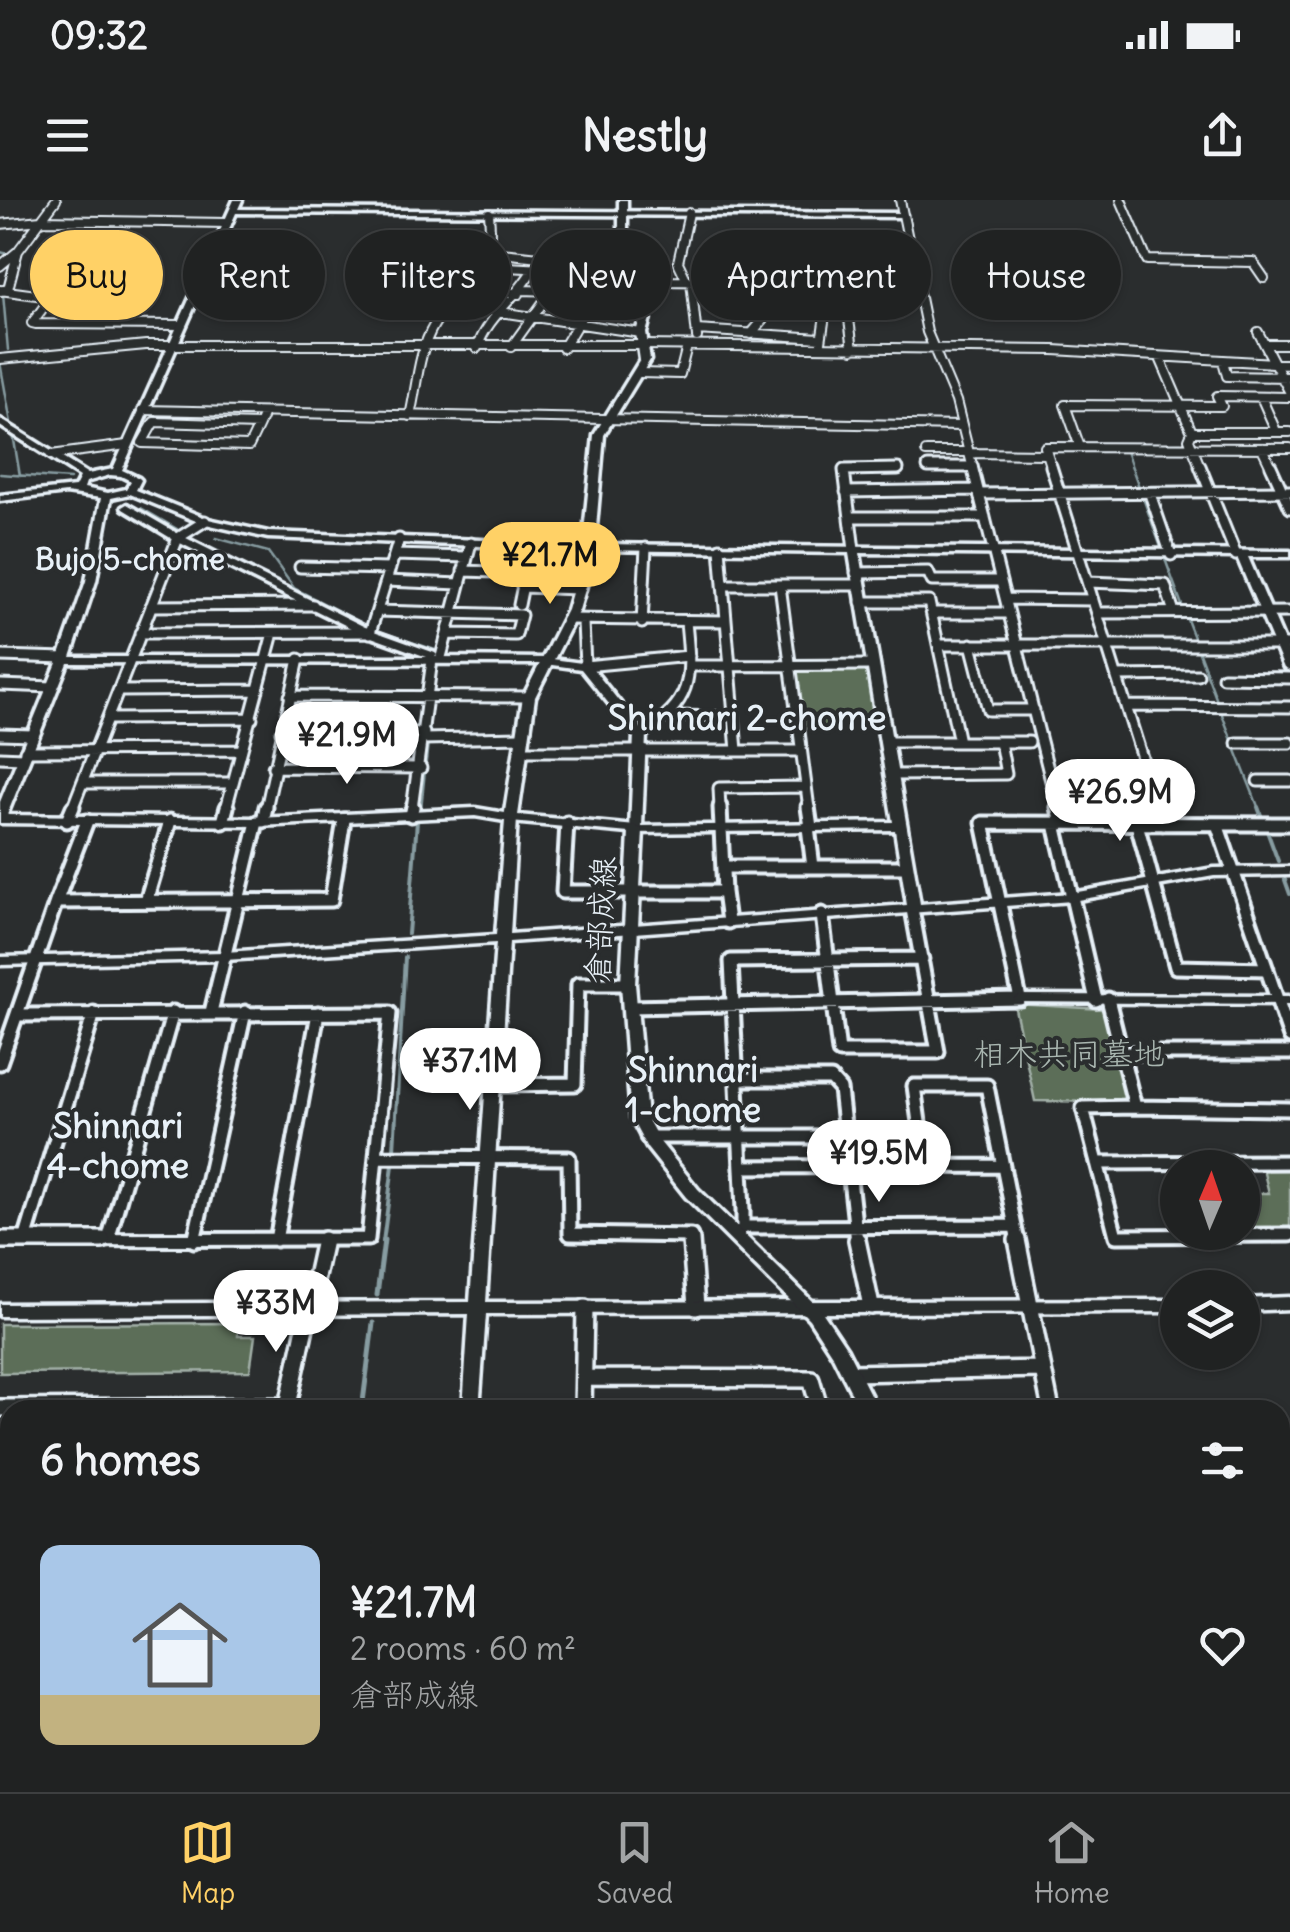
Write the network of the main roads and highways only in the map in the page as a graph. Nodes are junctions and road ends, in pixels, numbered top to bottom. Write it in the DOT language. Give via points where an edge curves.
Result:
graph roads {
  1 [pos="622,206"];
  2 [pos="864,1400"];
  1 -- 2 [label="main road, 倉部成線" via="626,249 644,278 648,303 645,360 599,435 587,562 568,619 529,697 511,818 636,830 628,984 634,1095 647,1137 810,1306"];
}
